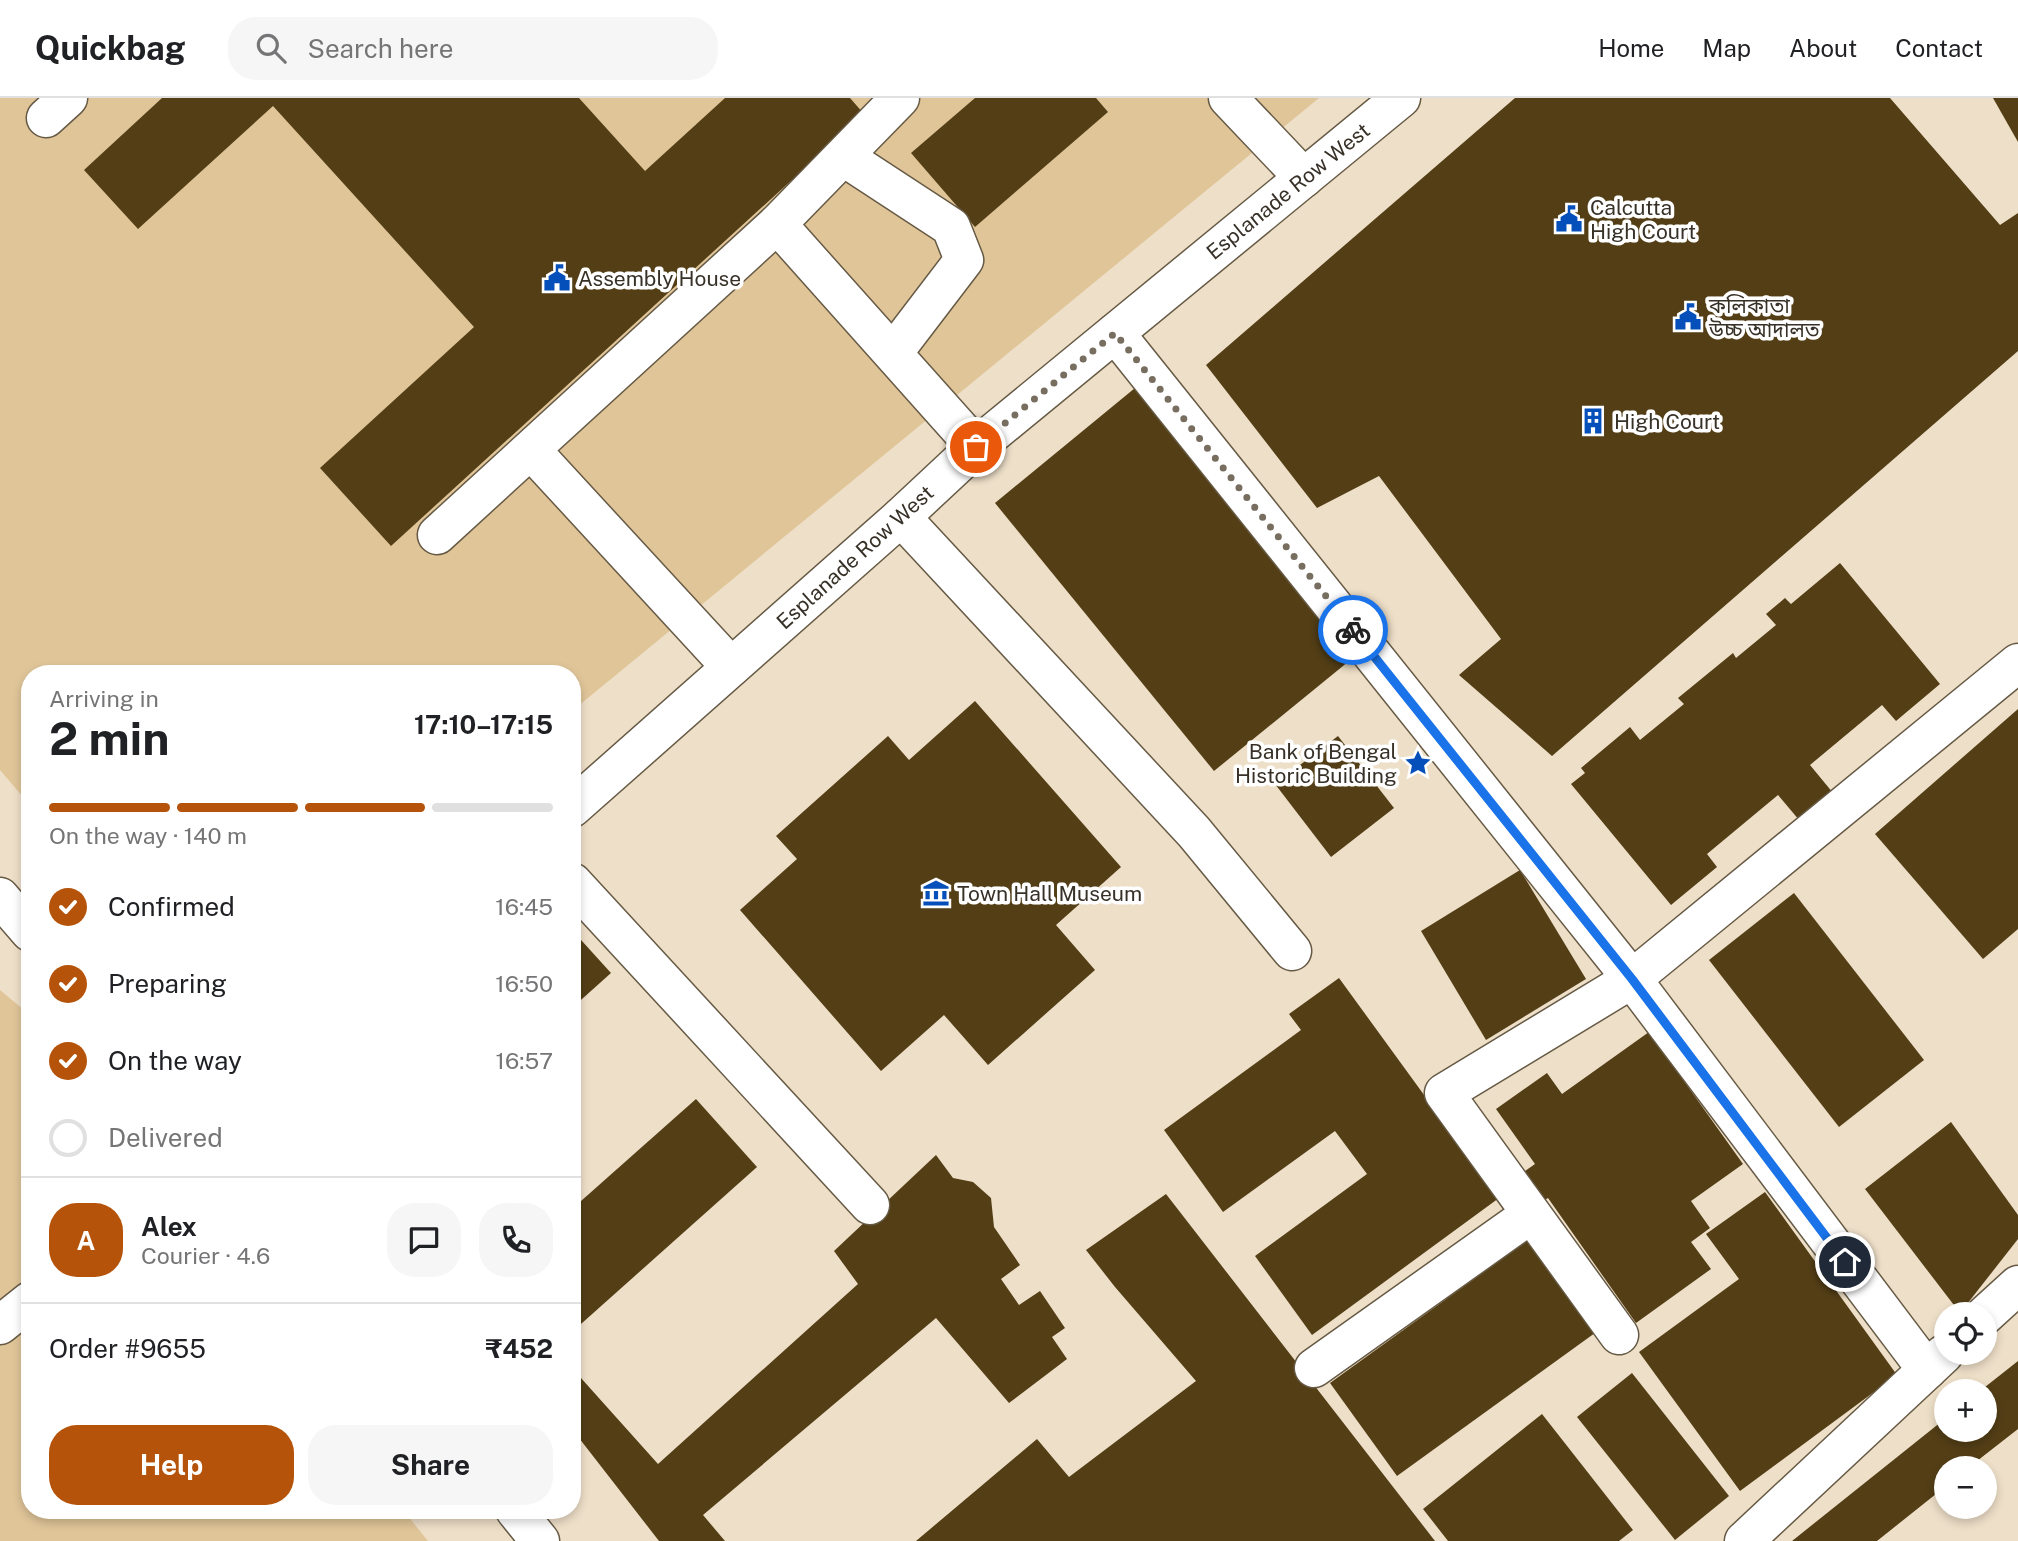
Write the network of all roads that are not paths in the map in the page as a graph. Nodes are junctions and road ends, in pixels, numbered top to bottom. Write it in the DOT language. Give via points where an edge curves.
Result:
graph roads {
  1 [pos="1228,98"];
  2 [pos="1401,98"];
  3 [pos="889,102"];
  4 [pos="844,157"];
  5 [pos="1304,178"];
  6 [pos="777,224"];
  7 [pos="1115,333"];
  8 [pos="892,353"];
  9 [pos="976,447"];
  10 [pos="531,450"];
  11 [pos="901,517"];
  12 [pos="437,535"];
  13 [pos="2018,663"];
  14 [pos="731,667"];
  15 [pos="581,800"];
  16 [pos="0,881"];
  17 [pos="21,887"];
  18 [pos="581,892"];
  19 [pos="0,897"];
  20 [pos="21,922"];
  21 [pos="1292,951"];
  22 [pos="1632,979"];
  23 [pos="870,1205"];
  24 [pos="1531,1214"];
  25 [pos="2018,1285"];
  26 [pos="1997,1304"];
  27 [pos="21,1308"];
  28 [pos="0,1325"];
  29 [pos="1619,1335"];
  30 [pos="1934,1358"];
  31 [pos="1934,1363"];
  32 [pos="1314,1368"];
  33 [pos="522,1519"];
  34 [pos="540,1541"];
  35 [pos="1744,1541"];
  1 -- 5 [label="street"];
  2 -- 5 [label="street, Esplanade Row West"];
  3 -- 4 [label="street"];
  4 -- 6 [label="street"];
  4 -- 8 [label="street" via="951,227 964,260"];
  5 -- 7 [label="street, Esplanade Row West"];
  6 -- 8 [label="street"];
  6 -- 10 [label="street"];
  7 -- 9 [label="street, Esplanade Row West"];
  7 -- 22 [label="street"];
  8 -- 9 [label="street"];
  9 -- 11 [label="street, Esplanade Row West"];
  10 -- 12 [label="street"];
  10 -- 14 [label="street"];
  11 -- 14 [label="street, Esplanade Row West"];
  11 -- 21 [label="street" via="1194,832"];
  13 -- 22 [label="street"];
  14 -- 15 [label="street, Esplanade Row West"];
  16 -- 17 [label="street"];
  18 -- 23 [label="street"];
  19 -- 20 [label="street"];
  22 -- 24 [label="street" via="1444,1093"];
  22 -- 30 [label="street"];
  24 -- 29 [label="street"];
  24 -- 32 [label="street"];
  25 -- 26 [label="street"];
  27 -- 28 [label="street"];
  31 -- 35 [label="street"];
  33 -- 34 [label="street"];
}
